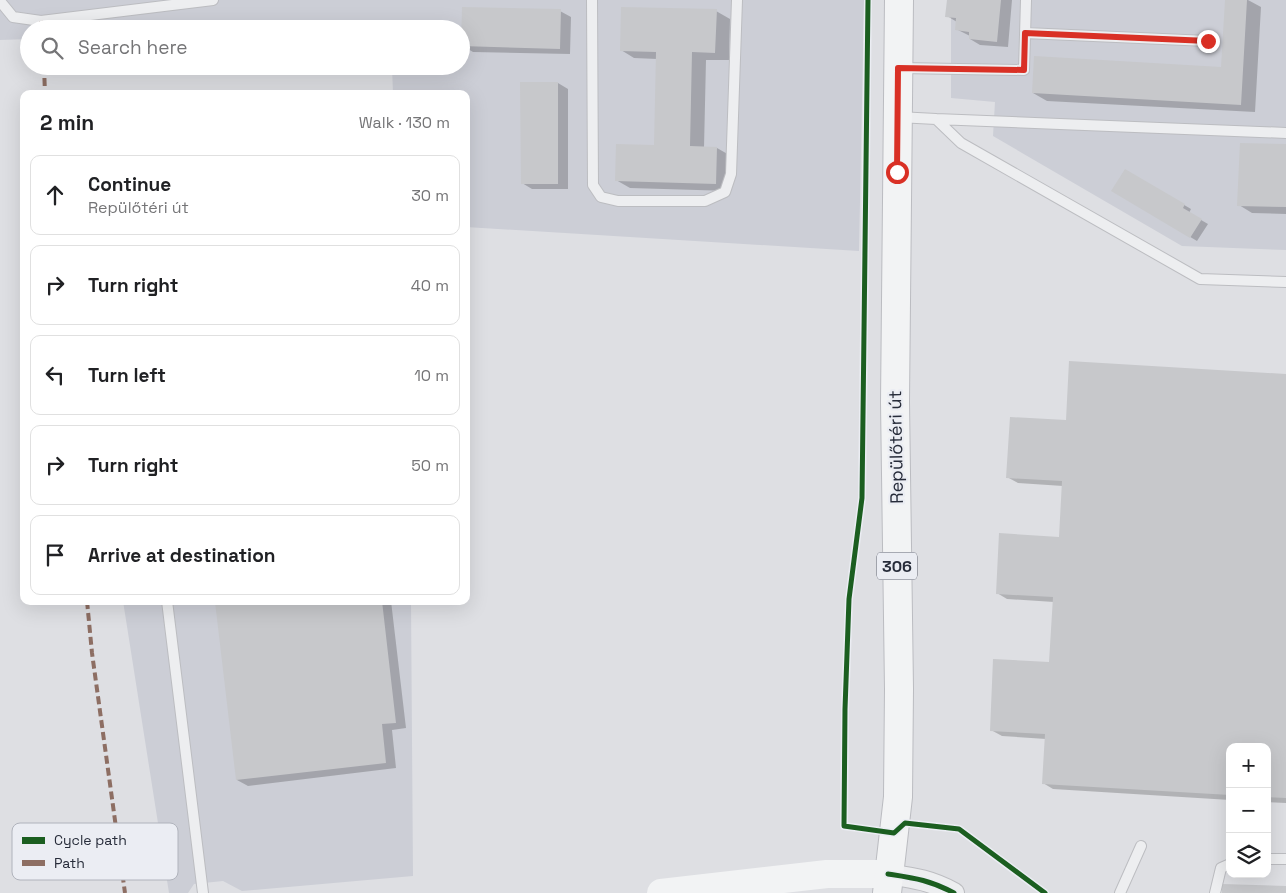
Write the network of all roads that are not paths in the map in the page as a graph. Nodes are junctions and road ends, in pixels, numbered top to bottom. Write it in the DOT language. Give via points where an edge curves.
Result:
graph roads {
  1 [pos="213,0"];
  2 [pos="592,0"];
  3 [pos="736,0"];
  4 [pos="899,0"];
  5 [pos="1026,0"];
  6 [pos="0,1"];
  7 [pos="34,20"];
  8 [pos="49,20"];
  9 [pos="1025,33"];
  10 [pos="1208,41"];
  11 [pos="898,68"];
  12 [pos="898,117"];
  13 [pos="936,119"];
  14 [pos="1286,133"];
  15 [pos="1286,282"];
  16 [pos="167,605"];
  17 [pos="1142,846"];
  18 [pos="1271,859"];
  19 [pos="1286,859"];
  20 [pos="1226,866"];
  21 [pos="887,884"];
  22 [pos="203,893"];
  23 [pos="661,893"];
  24 [pos="954,893"];
  25 [pos="1120,893"];
  26 [pos="1214,893"];
  1 -- 8 [label="lane"];
  2 -- 3 [label="lane" via="593,185 601,197 618,201 705,201 725,192 731,174"];
  4 -- 11 [label="main road, Repülőtéri út / 306"];
  5 -- 9 [label="lane"];
  6 -- 7 [label="lane" via="14,17"];
  9 -- 10 [label="lane"];
  9 -- 11 [label="lane" via="1024,70"];
  11 -- 12 [label="main road, Repülőtéri út / 306"];
  12 -- 13 [label="lane"];
  12 -- 21 [label="main road, Repülőtéri út / 306" via="894,402 898,797"];
  13 -- 14 [label="lane"];
  13 -- 15 [label="lane" via="961,142 1200,279"];
  16 -- 22 [label="lane"];
  17 -- 25 [label="lane"];
  18 -- 19 [label="lane"];
  20 -- 26 [label="lane" via="1221,868"];
  21 -- 23 [label="main road" via="826,874"];
  21 -- 24 [label="street" via="922,879"];
}
